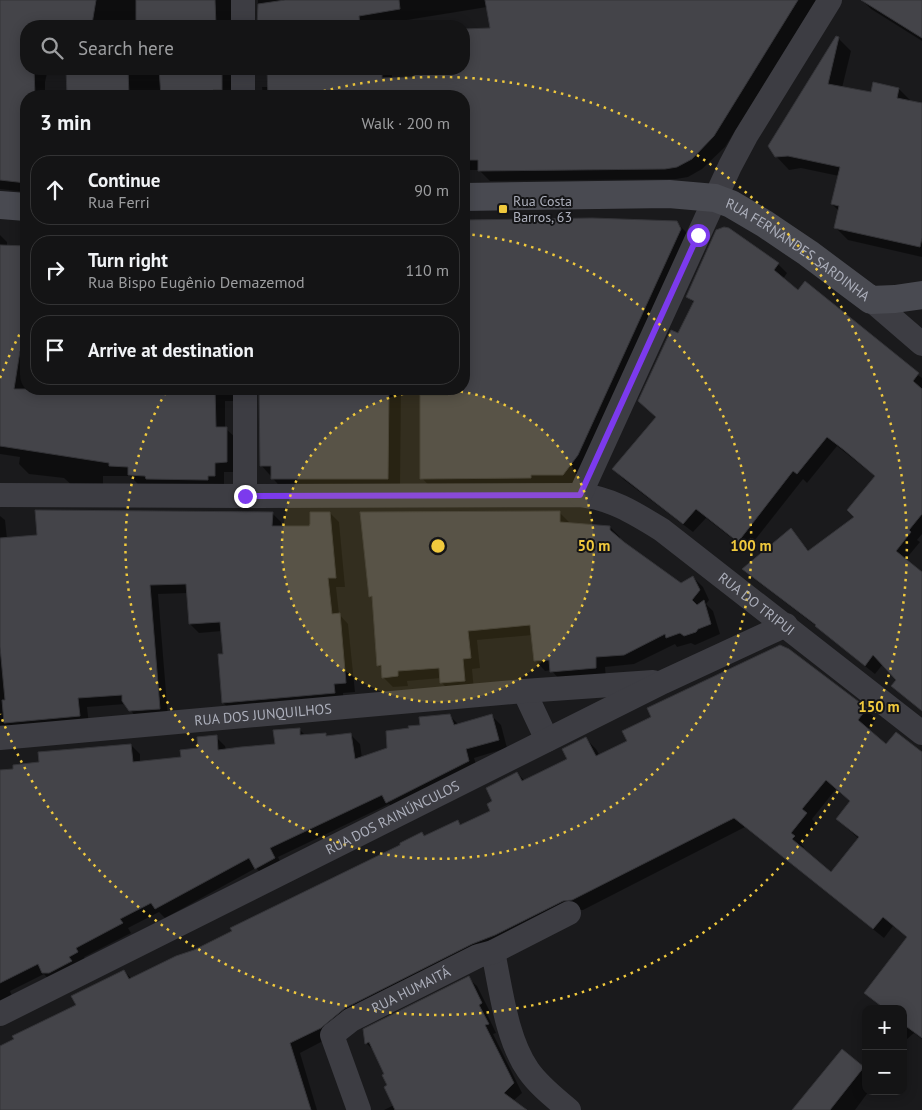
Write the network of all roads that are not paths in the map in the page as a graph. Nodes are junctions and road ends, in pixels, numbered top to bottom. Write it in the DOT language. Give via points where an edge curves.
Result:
graph roads {
  1 [pos="243,0"];
  2 [pos="830,0"];
  3 [pos="243,20"];
  4 [pos="243,75"];
  5 [pos="243,90"];
  6 [pos="470,197"];
  7 [pos="715,198"];
  8 [pos="0,205"];
  9 [pos="20,207"];
  10 [pos="922,294"];
  11 [pos="870,300"];
  12 [pos="922,344"];
  13 [pos="245,395"];
  14 [pos="0,495"];
  15 [pos="580,495"];
  16 [pos="245,496"];
  17 [pos="786,625"];
  18 [pos="663,682"];
  19 [pos="524,691"];
  20 [pos="922,732"];
  21 [pos="0,738"];
  22 [pos="546,740"];
  23 [pos="569,913"];
  24 [pos="493,952"];
  25 [pos="0,1014"];
  26 [pos="358,1110"];
  27 [pos="570,1110"];
  1 -- 3 [label="street"];
  2 -- 7 [label="street" via="746,136"];
  4 -- 5 [label="street"];
  6 -- 7 [label="main road, RUA FERNANDES SARDINHA" via="669,194"];
  7 -- 11 [label="main road, RUA FERNANDES SARDINHA" via="765,224"];
  7 -- 15 [label="street"];
  8 -- 9 [label="main road"];
  10 -- 11 [label="main road"];
  11 -- 12 [label="street, RUA FERNANDES SARDINHA"];
  13 -- 16 [label="street"];
  14 -- 16 [label="street, RUA DO TRIPUI"];
  15 -- 16 [label="street, RUA DO TRIPUI"];
  15 -- 17 [label="street, RUA DO TRIPUI" via="598,496 626,508 662,530"];
  17 -- 18 [label="street, RUA DOS RAINÚNCULOS"];
  17 -- 20 [label="street, RUA DO TRIPUI"];
  18 -- 19 [label="street, RUA DOS JUNQUILHOS"];
  18 -- 22 [label="street, RUA DOS RAINÚNCULOS"];
  19 -- 21 [label="street, RUA DOS JUNQUILHOS"];
  19 -- 22 [label="street"];
  22 -- 25 [label="street, RUA DOS RAINÚNCULOS"];
  23 -- 24 [label="street, RUA HUMAITÁ"];
  24 -- 26 [label="street, RUA HUMAITÁ" via="478,956 351,1020 332,1035"];
  24 -- 27 [label="street" via="516,1048 528,1070"];
}
